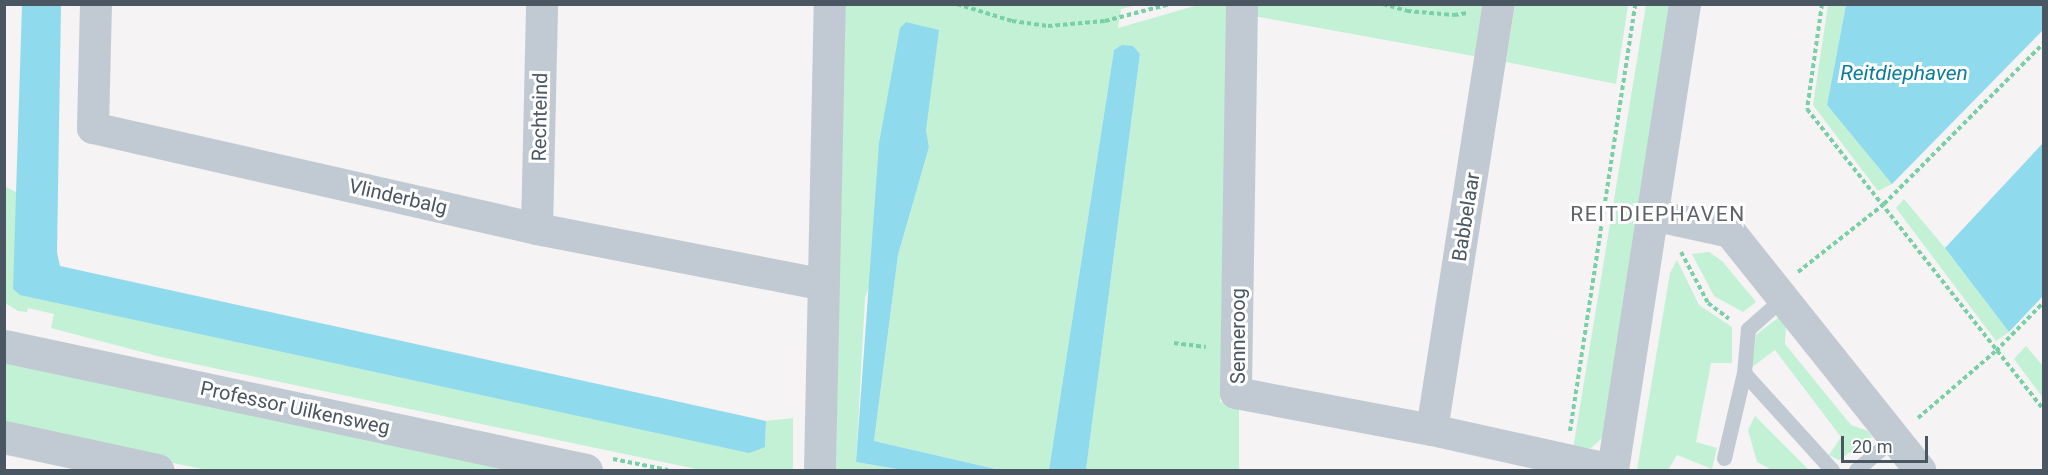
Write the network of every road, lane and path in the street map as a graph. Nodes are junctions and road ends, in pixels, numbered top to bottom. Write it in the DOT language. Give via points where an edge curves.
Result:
graph roads {
  1 [pos="96,4"];
  2 [pos="542,4"];
  3 [pos="830,4"];
  4 [pos="957,4"];
  5 [pos="1170,4"];
  6 [pos="1242,4"];
  7 [pos="1383,4"];
  8 [pos="1635,4"];
  9 [pos="1685,4"];
  10 [pos="1822,4"];
  11 [pos="1499,6"];
  12 [pos="2043,43"];
  13 [pos="1884,204"];
  14 [pos="1653,215"];
  15 [pos="537,229"];
  16 [pos="824,285"];
  17 [pos="1780,293"];
  18 [pos="2043,303"];
  19 [pos="1748,329"];
  20 [pos="4,346"];
  21 [pos="1996,351"];
  22 [pos="1744,373"];
  23 [pos="2043,410"];
  24 [pos="1432,430"];
  25 [pos="4,437"];
  26 [pos="1894,438"];
  27 [pos="1724,458"];
  28 [pos="1570,460"];
  29 [pos="157,471"];
  30 [pos="586,471"];
  31 [pos="820,471"];
  32 [pos="1613,471"];
  33 [pos="1832,471"];
  34 [pos="1856,471"];
  35 [pos="1920,471"];
  1 -- 15 [label="street, Vlinderbalg" via="93,128"];
  2 -- 15 [label="street, Rechteind"];
  3 -- 16 [label="street"];
  4 -- 5 [label="path" via="1012,21 1048,26 1105,21"];
  6 -- 24 [label="street, Senneroog" via="1236,393"];
  7 -- 11 [label="path" via="1454,15"];
  8 -- 28 [label="path" via="1568,445"];
  9 -- 14 [label="street"];
  10 -- 13 [label="path" via="1807,109"];
  11 -- 24 [label="street, Babbelaar"];
  12 -- 13 [label="path"];
  13 -- 17 [label="path"];
  13 -- 21 [label="path"];
  14 -- 17 [label="street" via="1730,232"];
  14 -- 19 [label="path" via="1679,250 1708,303"];
  14 -- 32 [label="street"];
  15 -- 16 [label="street, Vlinderbalg"];
  16 -- 31 [label="street"];
  17 -- 19 [label="lane"];
  17 -- 26 [label="street"];
  18 -- 21 [label="path"];
  19 -- 22 [label="lane"];
  20 -- 30 [label="street, Professor Uilkensweg"];
  21 -- 23 [label="path"];
  21 -- 26 [label="path"];
  22 -- 27 [label="lane"];
  22 -- 33 [label="lane"];
  24 -- 28 [label="street, Senneroog"];
  25 -- 29 [label="street"];
  26 -- 34 [label="lane"];
  26 -- 35 [label="street"];
  28 -- 32 [label="street, Senneroog"];
}
